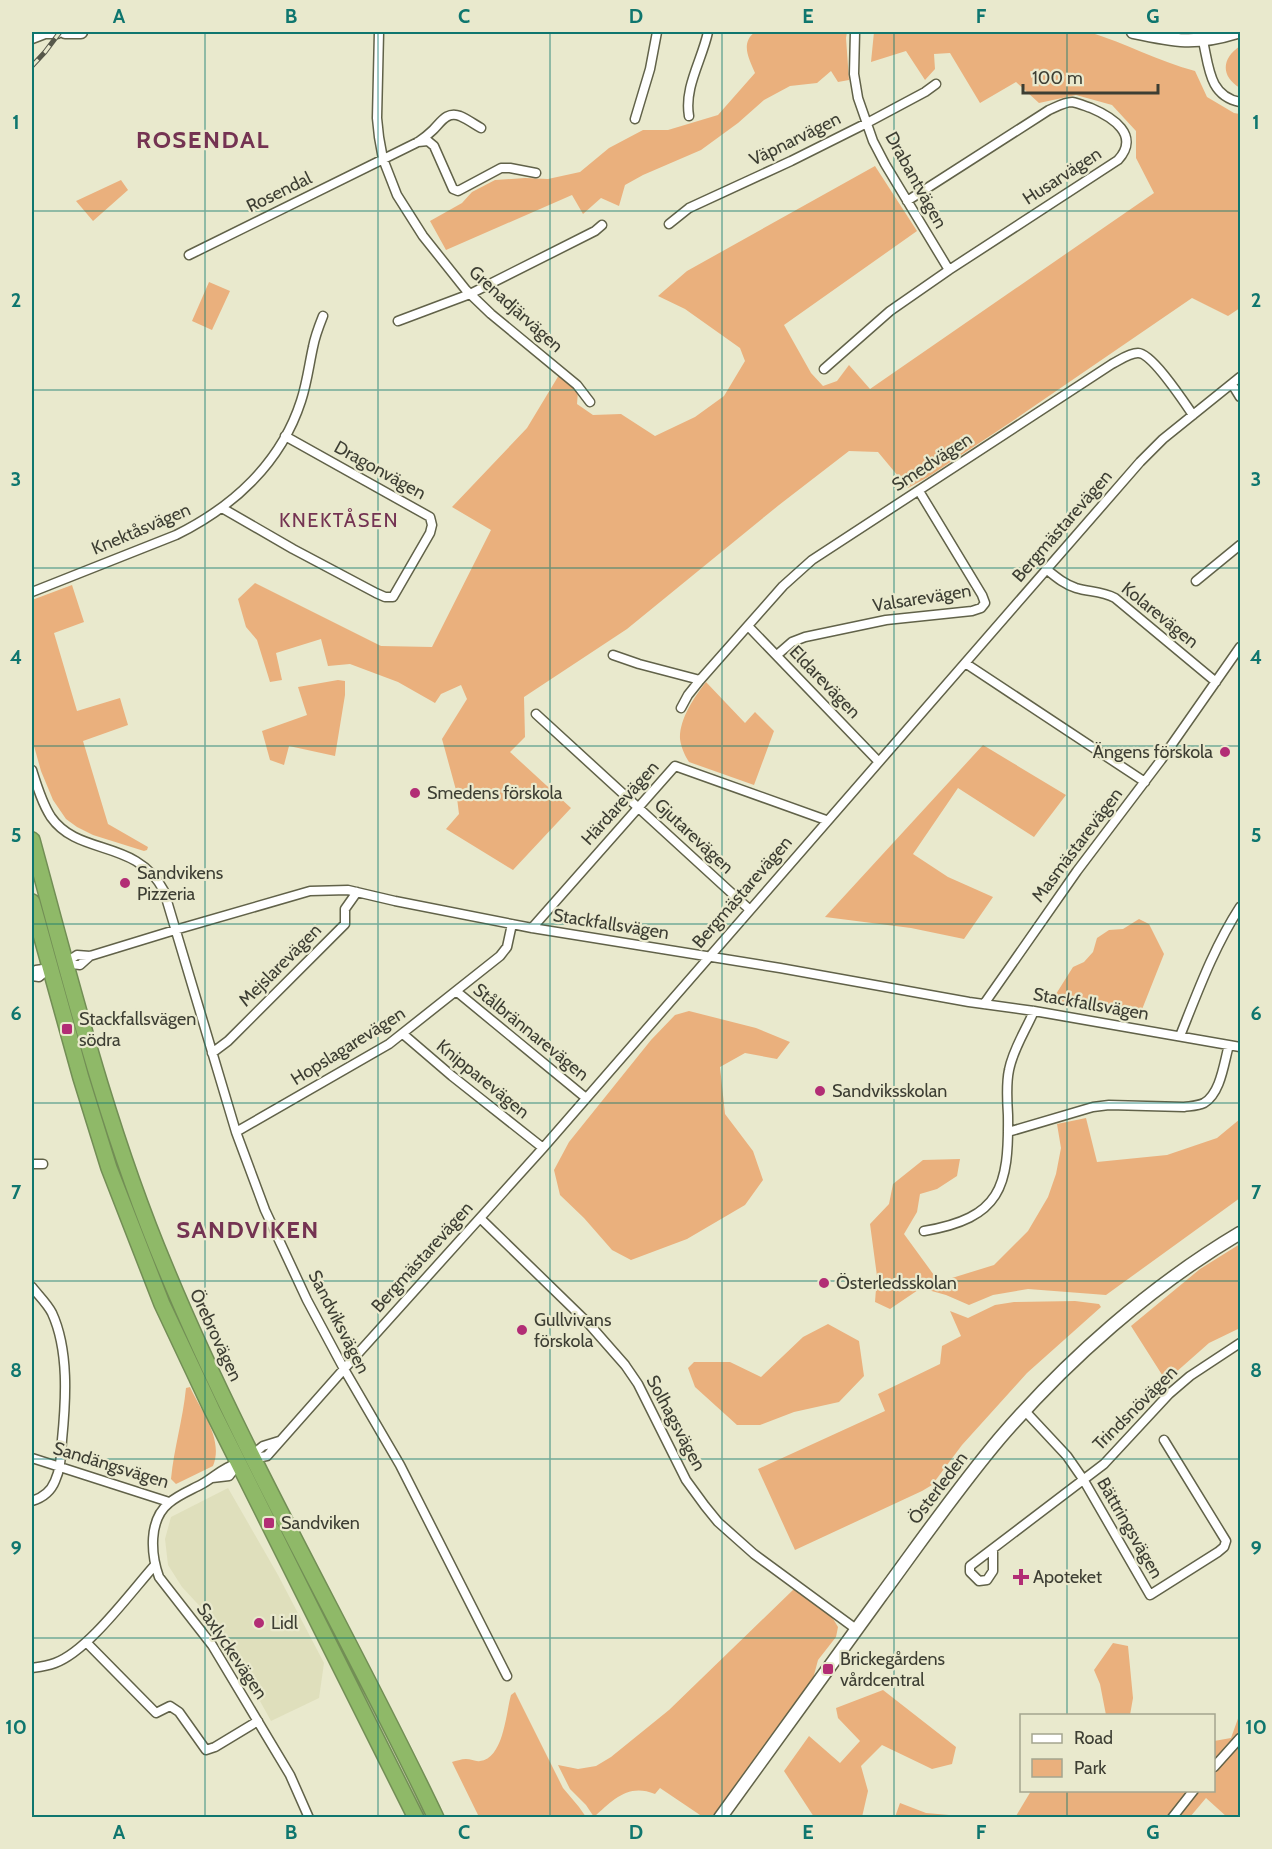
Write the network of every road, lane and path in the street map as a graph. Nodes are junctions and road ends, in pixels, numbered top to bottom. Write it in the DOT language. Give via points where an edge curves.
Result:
graph roads {
  1 [pos="57,32"];
  2 [pos="65,32"];
  3 [pos="81,32"];
  4 [pos="379,32"];
  5 [pos="657,32"];
  6 [pos="708,32"];
  7 [pos="855,32"];
  8 [pos="1133,32"];
  9 [pos="1237,32"];
  10 [pos="32,37"];
  11 [pos="1203,41"];
  12 [pos="936,84"];
  13 [pos="1240,102"];
  14 [pos="689,116"];
  15 [pos="635,119"];
  16 [pos="867,123"];
  17 [pos="481,128"];
  18 [pos="418,142"];
  19 [pos="383,159"];
  20 [pos="536,173"];
  21 [pos="907,201"];
  22 [pos="669,224"];
  23 [pos="602,225"];
  24 [pos="189,255"];
  25 [pos="949,270"];
  26 [pos="470,294"];
  27 [pos="323,316"];
  28 [pos="398,321"];
  29 [pos="824,369"];
  30 [pos="1240,377"];
  31 [pos="1232,384"];
  32 [pos="1240,397"];
  33 [pos="590,402"];
  34 [pos="1193,415"];
  35 [pos="285,436"];
  36 [pos="919,491"];
  37 [pos="222,508"];
  38 [pos="1240,545"];
  39 [pos="1046,569"];
  40 [pos="1196,581"];
  41 [pos="32,592"];
  42 [pos="748,626"];
  43 [pos="1240,651"];
  44 [pos="613,655"];
  45 [pos="777,655"];
  46 [pos="965,663"];
  47 [pos="700,680"];
  48 [pos="1216,682"];
  49 [pos="681,708"];
  50 [pos="536,714"];
  51 [pos="878,761"];
  52 [pos="32,770"];
  53 [pos="1145,782"];
  54 [pos="639,807"];
  55 [pos="826,820"];
  56 [pos="32,840"];
  57 [pos="357,892"];
  58 [pos="32,902"];
  59 [pos="1240,907"];
  60 [pos="749,909"];
  61 [pos="512,924"];
  62 [pos="532,928"];
  63 [pos="175,930"];
  64 [pos="708,957"];
  65 [pos="65,963"];
  66 [pos="50,968"];
  67 [pos="32,975"];
  68 [pos="456,992"];
  69 [pos="984,1004"];
  70 [pos="1034,1011"];
  71 [pos="403,1034"];
  72 [pos="1180,1036"];
  73 [pos="1229,1045"];
  74 [pos="1240,1047"];
  75 [pos="212,1053"];
  76 [pos="585,1098"];
  77 [pos="236,1132"];
  78 [pos="1008,1132"];
  79 [pos="543,1148"];
  80 [pos="32,1164"];
  81 [pos="43,1164"];
  82 [pos="480,1218"];
  83 [pos="924,1231"];
  84 [pos="1240,1233"];
  85 [pos="32,1287"];
  86 [pos="1240,1343"];
  87 [pos="344,1369"];
  88 [pos="1025,1412"];
  89 [pos="1164,1440"];
  90 [pos="252,1455"];
  91 [pos="32,1458"];
  92 [pos="238,1463"];
  93 [pos="60,1468"];
  94 [pos="1083,1479"];
  95 [pos="32,1501"];
  96 [pos="169,1503"];
  97 [pos="993,1549"];
  98 [pos="154,1565"];
  99 [pos="856,1629"];
  100 [pos="86,1642"];
  101 [pos="32,1668"];
  102 [pos="507,1676"];
  103 [pos="258,1721"];
  104 [pos="1240,1738"];
  105 [pos="1215,1766"];
  106 [pos="1193,1792"];
  107 [pos="309,1818"];
  108 [pos="416,1818"];
  109 [pos="436,1818"];
  110 [pos="720,1818"];
  111 [pos="1172,1818"];
  1 -- 10 [label="main road"];
  2 -- 3 [label="main road"];
  4 -- 19 [label="street, Grenadjärvägen" via="377,118"];
  5 -- 15 [label="street"];
  6 -- 14 [label="street" via="688,94"];
  7 -- 16 [label="street, Drabantvägen" via="854,74"];
  8 -- 11 [label="main road"];
  9 -- 11 [label="main road"];
  11 -- 13 [label="street" via="1217,90"];
  12 -- 16 [label="street, Väpnarvägen"];
  16 -- 21 [label="street, Drabantvägen"];
  16 -- 22 [label="street, Väpnarvägen" via="689,208"];
  17 -- 18 [label="street, Rosendal" via="452,115"];
  18 -- 19 [label="street, Rosendal"];
  18 -- 20 [label="street" via="428,141 434,146 453,189 458,191 501,168"];
  19 -- 24 [label="street, Rosendal"];
  19 -- 26 [label="street, Grenadjärvägen" via="406,210"];
  21 -- 25 [label="street, Drabantvägen"];
  21 -- 25 [label="street, Husarvägen" via="1060,105 1071,102 1095,110 1123,130 1126,151 1118,160"];
  23 -- 26 [label="street"];
  25 -- 29 [label="street, Husarvägen" via="890,311"];
  26 -- 28 [label="street"];
  26 -- 33 [label="street, Grenadjärvägen" via="577,385"];
  27 -- 35 [label="street, Knektåsvägen" via="301,401"];
  30 -- 31 [label="street, Bergmästarevägen"];
  31 -- 32 [label="street"];
  31 -- 34 [label="street, Bergmästarevägen"];
  34 -- 36 [label="street, Smedvägen" via="1146,355 1126,356"];
  34 -- 39 [label="street, Bergmästarevägen" via="1151,450"];
  35 -- 37 [label="street, Knektåsvägen" via="262,470"];
  35 -- 37 [label="street, Dragonvägen" via="430,517 430,533 393,597 376,593"];
  36 -- 42 [label="street, Smedvägen" via="812,560"];
  36 -- 45 [label="street, Valsarevägen" via="982,595 985,603 981,608 886,620 816,635 792,642"];
  37 -- 41 [label="street, Knektåsvägen" via="176,535"];
  38 -- 40 [label="street"];
  39 -- 46 [label="street, Bergmästarevägen"];
  39 -- 48 [label="street, Kolarevägen" via="1061,582 1115,598"];
  42 -- 45 [label="street, Eldarevägen"];
  42 -- 47 [label="street, Smedvägen"];
  43 -- 48 [label="street, Masmästarevägen"];
  44 -- 47 [label="street"];
  45 -- 51 [label="street, Eldarevägen"];
  46 -- 51 [label="street, Bergmästarevägen"];
  46 -- 53 [label="street"];
  47 -- 49 [label="street, Smedvägen"];
  48 -- 53 [label="street, Masmästarevägen"];
  50 -- 54 [label="street, Gjutarevägen"];
  51 -- 55 [label="street, Bergmästarevägen"];
  52 -- 63 [label="street, Sandviksvägen" via="42,801 64,831 124,855 157,878"];
  53 -- 69 [label="street, Masmästarevägen"];
  54 -- 55 [label="street, Härdarevägen" via="675,766"];
  54 -- 60 [label="street, Gjutarevägen"];
  54 -- 62 [label="street, Härdarevägen"];
  55 -- 60 [label="street, Bergmästarevägen"];
  56 -- 65 [label="highway, Örebrovägen"];
  57 -- 61 [label="street, Stackfallsvägen"];
  57 -- 63 [label="street, Stackfallsvägen" via="310,891"];
  57 -- 75 [label="street, Mejslarevägen" via="345,909 345,924"];
  58 -- 66 [label="highway, Örebrovägen"];
  59 -- 72 [label="street" via="1207,967"];
  60 -- 64 [label="street, Bergmästarevägen"];
  61 -- 62 [label="street, Stackfallsvägen"];
  61 -- 68 [label="street, Hopslagarevägen" via="507,947 500,956"];
  62 -- 64 [label="street, Stackfallsvägen"];
  63 -- 65 [label="street, Stackfallsvägen" via="90,956 80,965"];
  63 -- 75 [label="street, Sandviksvägen"];
  64 -- 69 [label="street, Stackfallsvägen"];
  64 -- 76 [label="street, Bergmästarevägen"];
  65 -- 66 [label="highway"];
  65 -- 90 [label="highway, Örebrovägen" via="109,1114 163,1264"];
  66 -- 67 [label="street" via="36,969"];
  66 -- 92 [label="highway, Örebrovägen" via="109,1168 176,1336"];
  68 -- 71 [label="street, Hopslagarevägen"];
  68 -- 76 [label="street, Stålbrännarevägen"];
  69 -- 70 [label="street, Stackfallsvägen"];
  70 -- 72 [label="street, Stackfallsvägen"];
  70 -- 78 [label="street" via="1009,1070"];
  71 -- 77 [label="street, Hopslagarevägen"];
  71 -- 79 [label="street, Knipparevägen"];
  72 -- 73 [label="street, Stackfallsvägen"];
  73 -- 74 [label="street, Stackfallsvägen"];
  73 -- 78 [label="street" via="1213,1094 1196,1106 1093,1107"];
  75 -- 77 [label="street, Sandviksvägen"];
  76 -- 79 [label="street, Bergmästarevägen"];
  77 -- 87 [label="street, Sandviksvägen" via="307,1300"];
  78 -- 83 [label="street" via="1005,1173 991,1202 966,1221"];
  79 -- 82 [label="street, Bergmästarevägen"];
  80 -- 81 [label="street"];
  82 -- 87 [label="street, Bergmästarevägen"];
  82 -- 99 [label="street, Solhagsvägen" via="589,1324 625,1365 686,1479 718,1522 754,1554"];
  84 -- 88 [label="main road, Österleden" via="1126,1315"];
  85 -- 93 [label="street" via="51,1312 63,1356 66,1400"];
  86 -- 94 [label="street, Trindsnövägen" via="1190,1376 1104,1464"];
  87 -- 90 [label="street, Bergmästarevägen" via="267,1456"];
  87 -- 102 [label="street, Sandviksvägen" via="400,1465"];
  88 -- 94 [label="street, Bättringsvägen"];
  88 -- 99 [label="main road, Österleden" via="967,1479"];
  89 -- 94 [label="street, Bättringsvägen" via="1226,1541 1218,1552 1150,1595"];
  90 -- 92 [label="highway"];
  90 -- 109 [label="highway, Örebrovägen"];
  91 -- 93 [label="street, Sandängsvägen"];
  92 -- 96 [label="street, Sandängsvägen" via="229,1476 212,1478"];
  92 -- 108 [label="highway, Örebrovägen"];
  93 -- 95 [label="street" via="47,1492"];
  93 -- 96 [label="street, Sandängsvägen"];
  94 -- 97 [label="street, Bättringsvägen"];
  96 -- 98 [label="street" via="155,1527"];
  98 -- 100 [label="street"];
  98 -- 103 [label="street, Saxlyckevägen" via="212,1645"];
  99 -- 110 [label="main road, Österleden"];
  100 -- 101 [label="street" via="56,1663"];
  100 -- 103 [label="street" via="156,1713 170,1706 179,1712 206,1750"];
  103 -- 107 [label="street, Saxlyckevägen" via="290,1775"];
  104 -- 105 [label="street"];
  106 -- 111 [label="street"];
}
